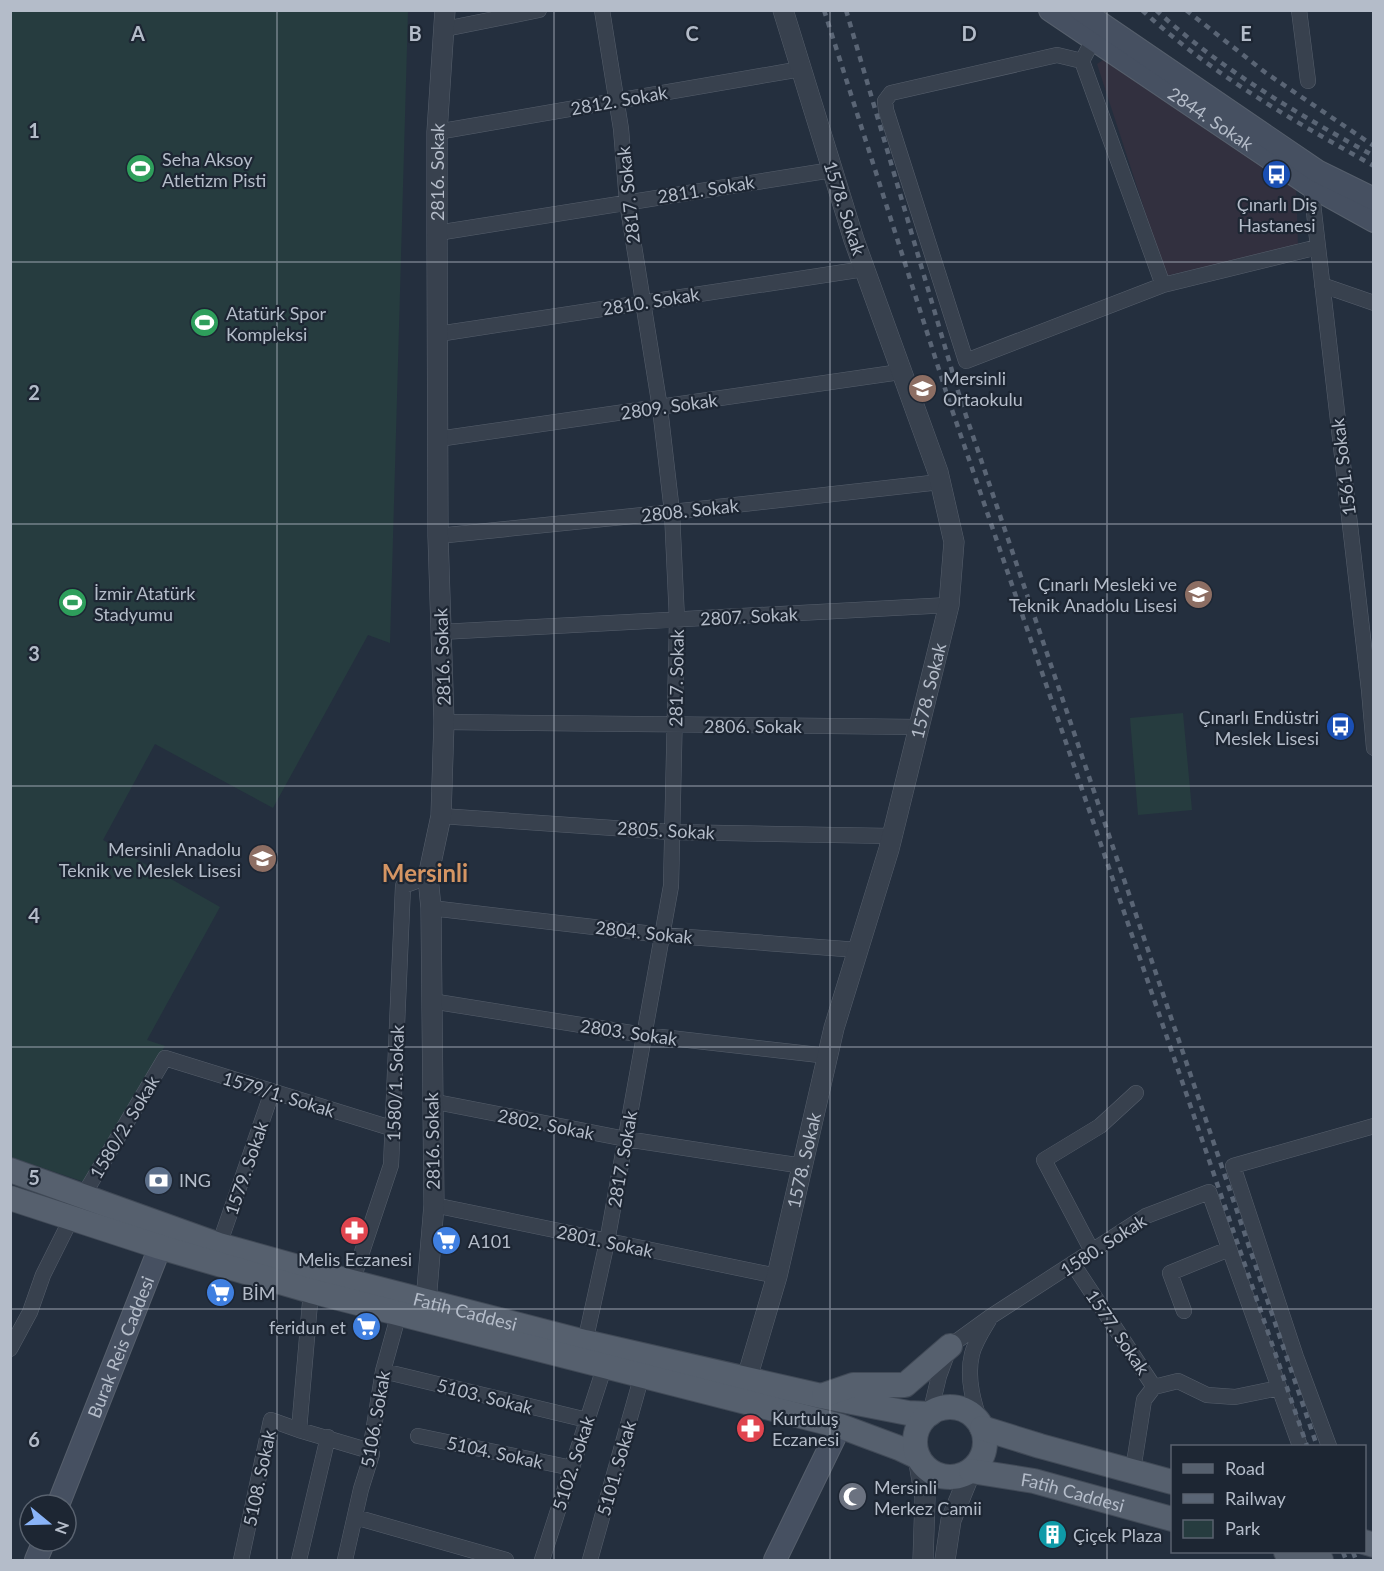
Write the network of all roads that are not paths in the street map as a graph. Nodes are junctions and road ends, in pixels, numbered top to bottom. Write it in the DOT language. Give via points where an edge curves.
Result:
graph roads {
  1 [pos="539,10"];
  2 [pos="602,10"];
  3 [pos="783,10"];
  4 [pos="1050,10"];
  5 [pos="1081,10"];
  6 [pos="1299,10"];
  7 [pos="445,20"];
  8 [pos="1093,40"];
  9 [pos="1082,61"];
  10 [pos="801,69"];
  11 [pos="1308,81"];
  12 [pos="616,100"];
  13 [pos="437,132"];
  14 [pos="832,170"];
  15 [pos="1314,179"];
  16 [pos="1374,199"];
  17 [pos="627,202"];
  18 [pos="1374,221"];
  19 [pos="437,233"];
  20 [pos="1318,247"];
  21 [pos="864,269"];
  22 [pos="1163,285"];
  23 [pos="1322,285"];
  24 [pos="642,302"];
  25 [pos="1374,303"];
  26 [pos="438,334"];
  27 [pos="900,372"];
  28 [pos="660,408"];
  29 [pos="438,439"];
  30 [pos="940,482"];
  31 [pos="672,512"];
  32 [pos="438,536"];
  33 [pos="949,605"];
  34 [pos="677,620"];
  35 [pos="441,632"];
  36 [pos="444,722"];
  37 [pos="676,725"];
  38 [pos="919,727"];
  39 [pos="1374,748"];
  40 [pos="441,816"];
  41 [pos="671,832"];
  42 [pos="891,836"];
  43 [pos="428,877"];
  44 [pos="431,908"];
  45 [pos="662,935"];
  46 [pos="858,950"];
  47 [pos="431,1002"];
  48 [pos="644,1035"];
  49 [pos="828,1056"];
  50 [pos="165,1058"];
  51 [pos="272,1092"];
  52 [pos="1136,1094"];
  53 [pos="431,1101"];
  54 [pos="1374,1126"];
  55 [pos="394,1129"];
  56 [pos="626,1139"];
  57 [pos="803,1166"];
  58 [pos="10,1170"];
  59 [pos="83,1196"];
  60 [pos="10,1198"];
  61 [pos="434,1205"];
  62 [pos="71,1219"];
  63 [pos="608,1242"];
  64 [pos="219,1245"];
  65 [pos="160,1247"];
  66 [pos="1229,1249"];
  67 [pos="1092,1251"];
  68 [pos="1073,1264"];
  69 [pos="777,1276"];
  70 [pos="311,1291"];
  71 [pos="352,1292"];
  72 [pos="426,1302"];
  73 [pos="1184,1311"];
  74 [pos="399,1313"];
  75 [pos="990,1317"];
  76 [pos="585,1342"];
  77 [pos="950,1346"];
  78 [pos="10,1349"];
  79 [pos="605,1365"];
  80 [pos="383,1371"];
  81 [pos="642,1375"];
  82 [pos="747,1378"];
  83 [pos="1154,1387"];
  84 [pos="1279,1388"];
  85 [pos="821,1396"];
  86 [pos="930,1414"];
  87 [pos="587,1420"];
  88 [pos="840,1426"];
  89 [pos="982,1428"];
  90 [pos="299,1430"];
  91 [pos="418,1436"];
  92 [pos="328,1437"];
  93 [pos="1300,1445"];
  94 [pos="1329,1445"];
  95 [pos="370,1451"];
  96 [pos="918,1457"];
  97 [pos="572,1468"];
  98 [pos="1133,1470"];
  99 [pos="970,1471"];
  100 [pos="1171,1481"];
  101 [pos="63,1493"];
  102 [pos="355,1517"];
  103 [pos="1171,1519"];
  104 [pos="241,1560"];
  105 [pos="299,1560"];
  106 [pos="345,1560"];
  107 [pos="506,1560"];
  108 [pos="542,1560"];
  109 [pos="590,1560"];
  110 [pos="776,1560"];
  111 [pos="923,1560"];
  112 [pos="945,1560"];
  1 -- 7 [label="street"];
  2 -- 12 [label="street, 2817. Sokak"];
  3 -- 10 [label="street, 1578. Sokak"];
  4 -- 8 [label="main road, 2844. Sokak"];
  5 -- 15 [label="main road, 2844. Sokak"];
  6 -- 11 [label="street"];
  7 -- 13 [label="street, 2816. Sokak"];
  8 -- 9 [label="street"];
  8 -- 15 [label="main road, 2844. Sokak"];
  9 -- 22 [label="street"];
  9 -- 22 [label="street" via="1057,55 891,93 885,101 966,361"];
  10 -- 12 [label="street, 2812. Sokak"];
  10 -- 14 [label="street, 1578. Sokak"];
  12 -- 13 [label="street, 2812. Sokak"];
  12 -- 17 [label="street, 2817. Sokak"];
  13 -- 19 [label="street, 2816. Sokak"];
  14 -- 17 [label="street, 2811. Sokak"];
  14 -- 21 [label="street, 1578. Sokak"];
  15 -- 16 [label="main road, 2844. Sokak"];
  15 -- 18 [label="main road, 2844. Sokak"];
  15 -- 20 [label="street, 1561. Sokak"];
  17 -- 19 [label="street, 2811. Sokak"];
  17 -- 24 [label="street, 2817. Sokak"];
  19 -- 26 [label="street, 2816. Sokak"];
  20 -- 22 [label="street"];
  20 -- 23 [label="street, 1561. Sokak"];
  21 -- 24 [label="street, 2810. Sokak"];
  21 -- 27 [label="street, 1578. Sokak"];
  23 -- 25 [label="street"];
  23 -- 39 [label="street, 1561. Sokak"];
  24 -- 26 [label="street, 2810. Sokak"];
  24 -- 28 [label="street, 2817. Sokak"];
  26 -- 29 [label="street, 2816. Sokak"];
  27 -- 28 [label="street, 2809. Sokak"];
  27 -- 30 [label="street, 1578. Sokak"];
  28 -- 29 [label="street, 2809. Sokak"];
  28 -- 31 [label="street, 2817. Sokak"];
  29 -- 32 [label="street, 2816. Sokak"];
  30 -- 31 [label="street, 2808. Sokak"];
  30 -- 33 [label="street, 1578. Sokak" via="954,542"];
  31 -- 32 [label="street, 2808. Sokak"];
  31 -- 34 [label="street, 2817. Sokak"];
  32 -- 35 [label="street, 2816. Sokak"];
  33 -- 34 [label="street, 2807. Sokak"];
  33 -- 38 [label="street, 1578. Sokak"];
  34 -- 35 [label="street, 2807. Sokak"];
  34 -- 37 [label="street, 2817. Sokak"];
  35 -- 36 [label="street, 2816. Sokak"];
  36 -- 37 [label="street, 2806. Sokak"];
  36 -- 40 [label="street, 2816. Sokak"];
  37 -- 38 [label="street, 2806. Sokak"];
  37 -- 41 [label="street, 2817. Sokak"];
  38 -- 42 [label="street, 1578. Sokak"];
  40 -- 41 [label="street, 2805. Sokak"];
  40 -- 43 [label="street, 2816. Sokak"];
  41 -- 42 [label="street, 2805. Sokak"];
  41 -- 45 [label="street, 2817. Sokak" via="671,886"];
  42 -- 46 [label="street, 1578. Sokak"];
  43 -- 44 [label="street, 2816. Sokak"];
  43 -- 55 [label="street, 1580/1. Sokak" via="403,886"];
  44 -- 45 [label="street, 2804. Sokak"];
  44 -- 47 [label="street, 2816. Sokak"];
  45 -- 46 [label="street, 2804. Sokak"];
  45 -- 48 [label="street, 2817. Sokak"];
  46 -- 49 [label="street, 1578. Sokak"];
  47 -- 48 [label="street, 2803. Sokak"];
  47 -- 53 [label="street, 2816. Sokak"];
  48 -- 49 [label="street, 2803. Sokak"];
  48 -- 56 [label="street, 2817. Sokak"];
  49 -- 57 [label="street, 1578. Sokak"];
  50 -- 51 [label="street, 1579/1. Sokak"];
  50 -- 59 [label="street, 1580/2. Sokak"];
  51 -- 55 [label="street, 1579/1. Sokak"];
  51 -- 64 [label="street, 1579. Sokak"];
  52 -- 67 [label="street" via="1100,1126 1044,1160"];
  53 -- 56 [label="street, 2802. Sokak"];
  53 -- 61 [label="street, 2816. Sokak"];
  54 -- 94 [label="street" via="1233,1166"];
  55 -- 71 [label="street, 1580/1. Sokak" via="391,1165"];
  56 -- 57 [label="street, 2802. Sokak"];
  56 -- 63 [label="street, 2817. Sokak"];
  57 -- 69 [label="street, 1578. Sokak"];
  58 -- 59 [label="main road, Fatih Caddesi"];
  59 -- 64 [label="main road, Fatih Caddesi"];
  60 -- 62 [label="main road"];
  61 -- 63 [label="street, 2801. Sokak"];
  61 -- 72 [label="street, 2816. Sokak"];
  62 -- 65 [label="main road"];
  62 -- 78 [label="street"];
  63 -- 69 [label="street, 2801. Sokak"];
  63 -- 76 [label="street, 2817. Sokak"];
  64 -- 65 [label="main road" via="179,1237"];
  64 -- 71 [label="main road, Fatih Caddesi"];
  65 -- 70 [label="main road"];
  65 -- 101 [label="main road, Burak Reis Caddesi"];
  66 -- 67 [label="street, 1580. Sokak" via="1209,1192 1146,1216"];
  66 -- 73 [label="street" via="1170,1273"];
  66 -- 84 [label="street, 1580. Sokak"];
  67 -- 68 [label="street, 1580. Sokak"];
  68 -- 75 [label="street, 1580. Sokak"];
  68 -- 83 [label="street, 1577. Sokak"];
  69 -- 82 [label="street, 1578. Sokak"];
  70 -- 71 [label="main road"];
  70 -- 90 [label="street, 5108. Sokak"];
  71 -- 72 [label="main road, Fatih Caddesi"];
  71 -- 74 [label="main road, Fatih Caddesi"];
  72 -- 76 [label="main road, Fatih Caddesi"];
  74 -- 79 [label="main road, Fatih Caddesi"];
  74 -- 80 [label="street, 5106. Sokak"];
  75 -- 77 [label="street, 1580. Sokak"];
  75 -- 89 [label="street" via="972,1352 970,1367 974,1405"];
  76 -- 82 [label="main road, Fatih Caddesi"];
  77 -- 85 [label="main road" via="905,1385 853,1385"];
  77 -- 86 [label="street"];
  79 -- 81 [label="main road, Fatih Caddesi"];
  79 -- 87 [label="street, 5102. Sokak"];
  80 -- 87 [label="street, 5103. Sokak"];
  80 -- 95 [label="street, 5106. Sokak"];
  81 -- 88 [label="main road, Fatih Caddesi"];
  81 -- 109 [label="street, 5101. Sokak"];
  82 -- 85 [label="main road, Fatih Caddesi"];
  83 -- 84 [label="street" via="1178,1381 1207,1395 1235,1397"];
  83 -- 98 [label="street, 1577. Sokak" via="1144,1400"];
  84 -- 93 [label="street, 1580. Sokak"];
  85 -- 86 [label="main road, Fatih Caddesi"];
  86 -- 89 [label="main road" via="939,1409 959,1408 969,1412"];
  86 -- 96 [label="main road" via="916,1433"];
  87 -- 97 [label="street, 5102. Sokak"];
  88 -- 96 [label="main road, Fatih Caddesi"];
  88 -- 110 [label="main road"];
  89 -- 98 [label="main road, Fatih Caddesi"];
  89 -- 99 [label="main road" via="986,1439 984,1452"];
  90 -- 92 [label="street"];
  90 -- 104 [label="street, 5108. Sokak" via="271,1420"];
  91 -- 97 [label="street, 5104. Sokak"];
  92 -- 95 [label="street"];
  92 -- 105 [label="street"];
  95 -- 102 [label="street, 5106. Sokak"];
  96 -- 99 [label="main road" via="924,1466 941,1476 961,1476"];
  96 -- 111 [label="street" via="925,1498"];
  97 -- 108 [label="street, 5102. Sokak"];
  98 -- 100 [label="main road, Fatih Caddesi"];
  99 -- 103 [label="main road, Fatih Caddesi" via="1034,1481"];
  99 -- 112 [label="street" via="951,1520"];
  102 -- 106 [label="street, 5106. Sokak"];
  102 -- 107 [label="street"];
}
